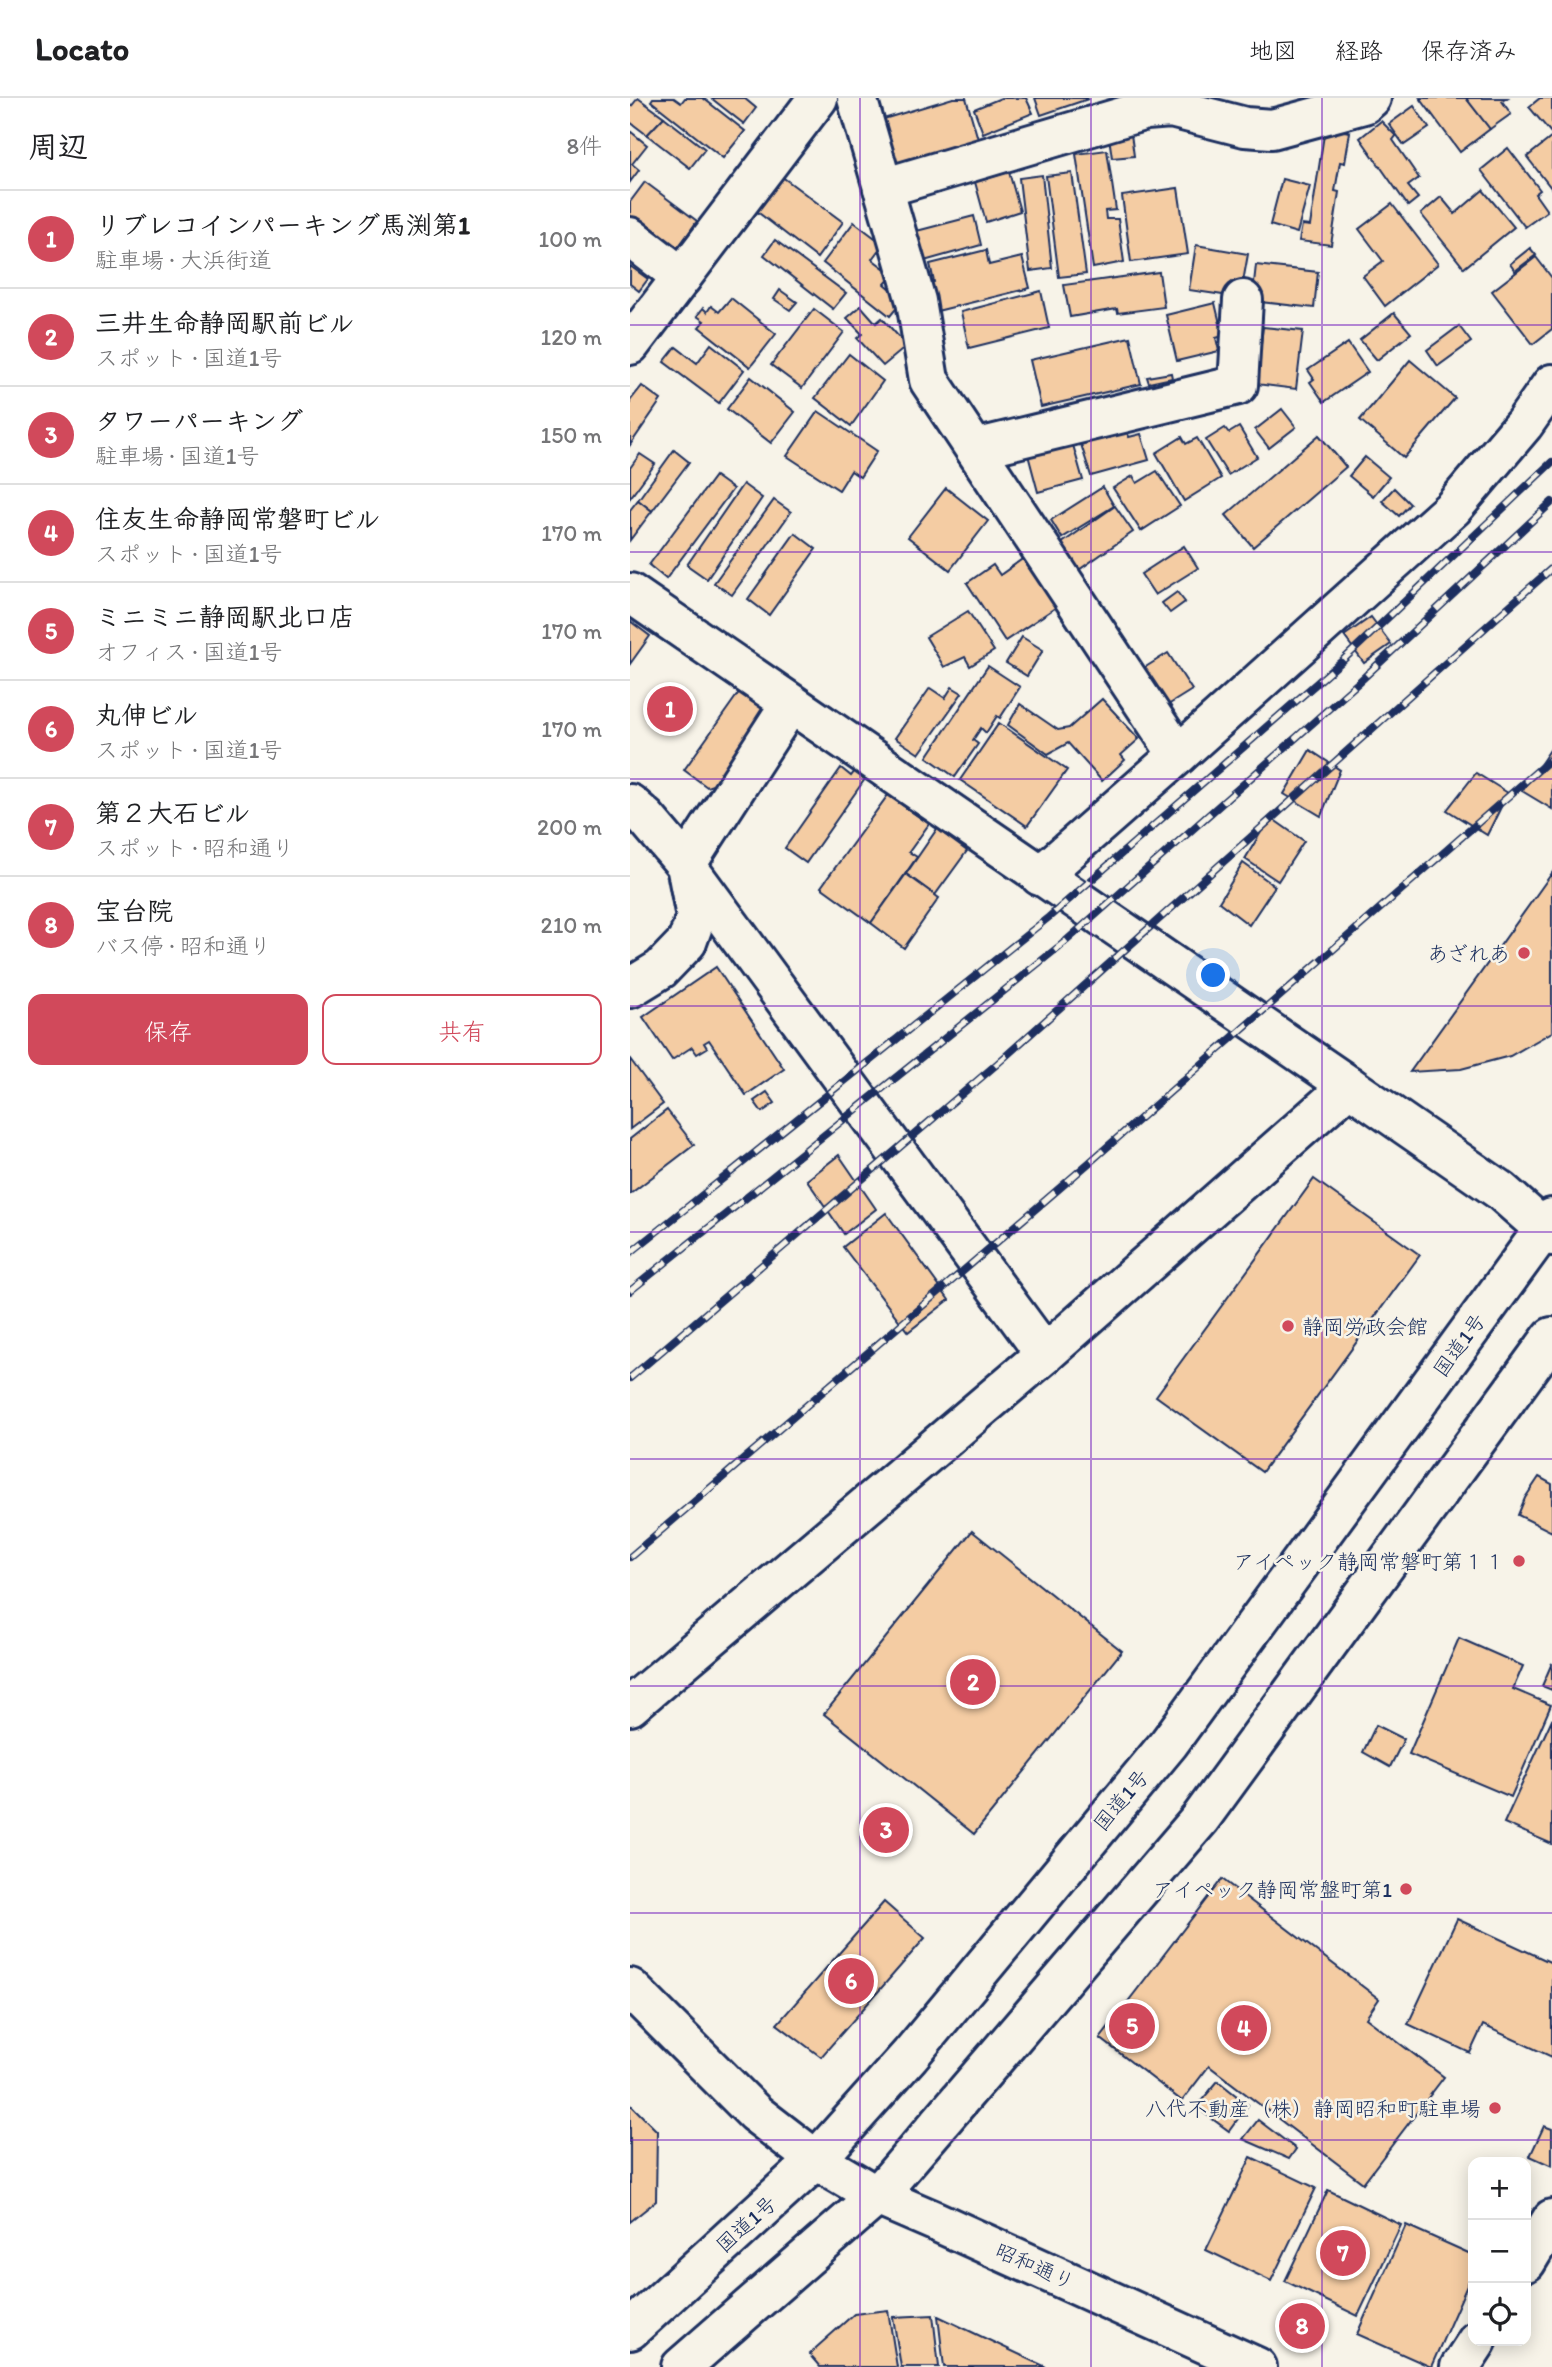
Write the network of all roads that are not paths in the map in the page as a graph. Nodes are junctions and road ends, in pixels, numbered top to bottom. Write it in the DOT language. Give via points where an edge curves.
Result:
graph roads {
  1 [pos="818,98"];
  2 [pos="857,98"];
  3 [pos="1371,98"];
  4 [pos="883,188"];
  5 [pos="630,237"];
  6 [pos="682,276"];
  7 [pos="1243,300"];
  8 [pos="630,345"];
  9 [pos="1552,384"];
  10 [pos="975,449"];
  11 [pos="630,593"];
  12 [pos="790,704"];
  13 [pos="1178,755"];
  14 [pos="630,804"];
  15 [pos="686,865"];
  16 [pos="1040,876"];
  17 [pos="630,988"];
  18 [pos="1349,1086"];
  19 [pos="1550,1227"];
  20 [pos="1552,1337"];
  21 [pos="1045,1354"];
  22 [pos="630,1706"];
  23 [pos="630,1988"];
  24 [pos="816,2160"];
  25 [pos="877,2196"];
  26 [pos="1552,2219"];
  27 [pos="1531,2254"];
  28 [pos="630,2330"];
  29 [pos="1474,2346"];
  30 [pos="681,2367"];
  31 [pos="1257,2367"];
  32 [pos="1460,2367"];
  1 -- 6 [label="main road"];
  2 -- 4 [label="main road"];
  3 -- 4 [label="main road" via="1364,104 1272,129 1245,127 1171,108 1146,110"];
  4 -- 10 [label="main road" via="916,301 929,380"];
  5 -- 6 [label="main road"];
  6 -- 8 [label="main road"];
  7 -- 10 [label="main road" via="1238,384"];
  9 -- 13 [label="main road" via="1453,508"];
  10 -- 13 [label="main road"];
  11 -- 12 [label="main road"];
  12 -- 15 [label="main road"];
  12 -- 16 [label="main road"];
  13 -- 16 [label="main road"];
  14 -- 15 [label="main road"];
  15 -- 17 [label="main road" via="696,917 687,942 661,970"];
  15 -- 21 [label="main road"];
  16 -- 18 [label="main road"];
  18 -- 19 [label="main road"];
  18 -- 21 [label="main road"];
  19 -- 24 [label="main road, 国道1号" via="1169,1743 910,2055"];
  20 -- 25 [label="main road" via="1200,1819"];
  21 -- 22 [label="main road"];
  23 -- 24 [label="main road, 昭和通り" via="755,2113"];
  24 -- 25 [label="main road, 昭和通り"];
  24 -- 28 [label="main road, 国道1号"];
  25 -- 30 [label="main road"];
  25 -- 31 [label="main road, 昭和通り"];
  26 -- 27 [label="main road"];
  29 -- 32 [label="main road"];
}
